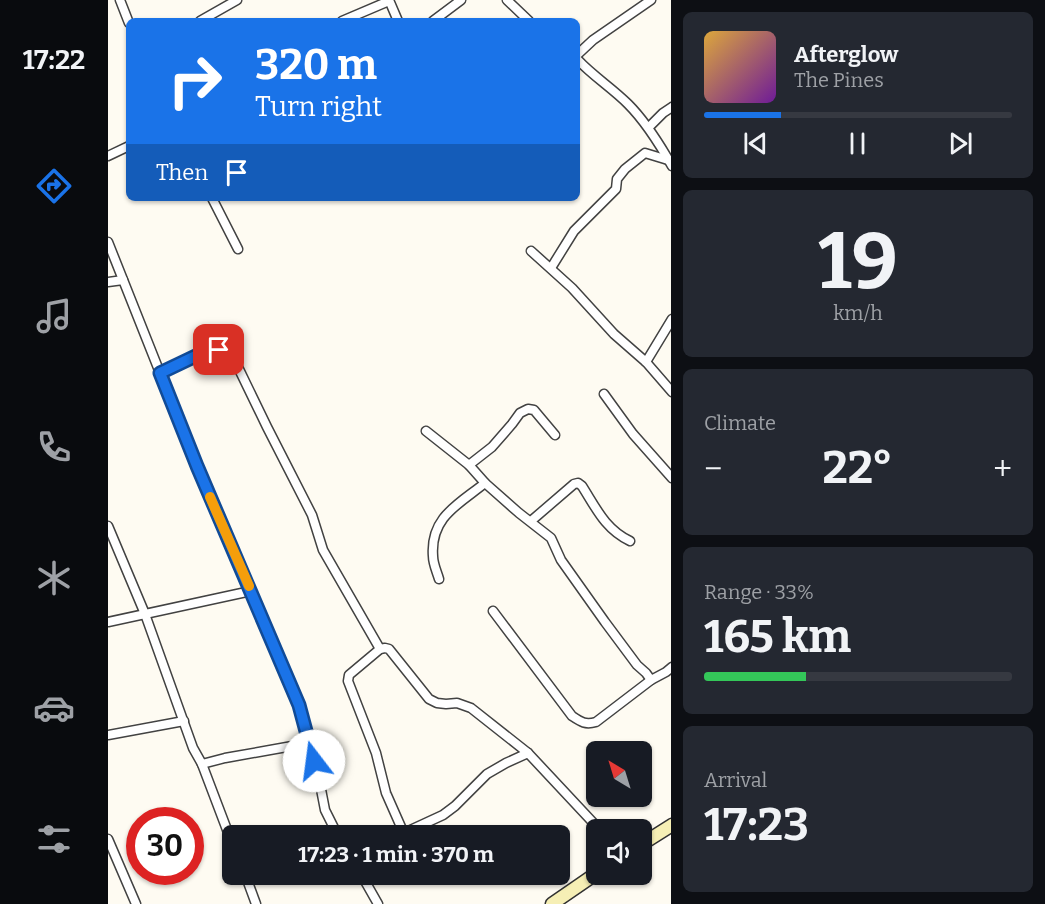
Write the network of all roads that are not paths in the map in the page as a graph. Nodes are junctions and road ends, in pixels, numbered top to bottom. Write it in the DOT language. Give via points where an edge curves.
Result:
graph roads {
  1 [pos="120,0"];
  2 [pos="237,0"];
  3 [pos="460,0"];
  4 [pos="507,0"];
  5 [pos="651,0"];
  6 [pos="389,1"];
  7 [pos="127,18"];
  8 [pos="205,18"];
  9 [pos="349,18"];
  10 [pos="397,18"];
  11 [pos="437,18"];
  12 [pos="526,18"];
  13 [pos="580,52"];
  14 [pos="580,62"];
  15 [pos="671,108"];
  16 [pos="649,127"];
  17 [pos="126,147"];
  18 [pos="108,156"];
  19 [pos="670,162"];
  20 [pos="214,201"];
  21 [pos="108,242"];
  22 [pos="238,249"];
  23 [pos="531,251"];
  24 [pos="551,268"];
  25 [pos="123,280"];
  26 [pos="108,282"];
  27 [pos="671,321"];
  28 [pos="646,362"];
  29 [pos="160,373"];
  30 [pos="671,391"];
  31 [pos="604,394"];
  32 [pos="426,431"];
  33 [pos="555,435"];
  34 [pos="469,465"];
  35 [pos="671,477"];
  36 [pos="485,483"];
  37 [pos="531,521"];
  38 [pos="108,526"];
  39 [pos="630,541"];
  40 [pos="439,579"];
  41 [pos="251,591"];
  42 [pos="493,611"];
  43 [pos="145,614"];
  44 [pos="108,622"];
  45 [pos="380,649"];
  46 [pos="671,667"];
  47 [pos="651,680"];
  48 [pos="184,722"];
  49 [pos="108,735"];
  50 [pos="309,743"];
  51 [pos="528,753"];
  52 [pos="202,764"];
  53 [pos="590,819"];
  54 [pos="225,825"];
  55 [pos="332,825"];
  56 [pos="400,825"];
  57 [pos="422,825"];
  58 [pos="671,826"];
  59 [pos="652,837"];
  60 [pos="109,843"];
  61 [pos="586,881"];
  62 [pos="249,885"];
  63 [pos="367,885"];
  64 [pos="136,904"];
  65 [pos="256,904"];
  66 [pos="378,904"];
  67 [pos="552,904"];
  1 -- 7 [label="street"];
  2 -- 8 [label="street"];
  3 -- 11 [label="street"];
  4 -- 12 [label="street"];
  5 -- 13 [label="street"];
  6 -- 9 [label="street"];
  6 -- 10 [label="street"];
  14 -- 16 [label="street" via="626,101"];
  15 -- 16 [label="street"];
  16 -- 19 [label="street"];
  17 -- 18 [label="street"];
  19 -- 24 [label="street" via="645,153 625,169 617,179 616,189 574,231"];
  20 -- 22 [label="street"];
  21 -- 25 [label="street"];
  23 -- 24 [label="street"];
  24 -- 28 [label="street"];
  25 -- 26 [label="street"];
  25 -- 29 [label="street"];
  27 -- 28 [label="street"];
  28 -- 30 [label="street"];
  29 -- 41 [label="street"];
  29 -- 45 [label="street" via="204,352 219,350 236,363 312,515 323,550"];
  31 -- 35 [label="street"];
  32 -- 34 [label="street"];
  33 -- 34 [label="street" via="534,410 528,409"];
  34 -- 36 [label="street"];
  36 -- 37 [label="street"];
  36 -- 40 [label="street" via="446,514 434,533 433,557"];
  37 -- 39 [label="street" via="578,483 610,528"];
  37 -- 47 [label="street" via="551,538 561,560"];
  38 -- 43 [label="street"];
  41 -- 43 [label="street"];
  41 -- 50 [label="street" via="299,705"];
  42 -- 47 [label="street" via="572,716 581,722 596,722"];
  43 -- 44 [label="street"];
  43 -- 48 [label="street"];
  45 -- 51 [label="street" via="389,649 429,699 437,704 457,703 471,708"];
  45 -- 56 [label="street" via="349,675 348,681"];
  46 -- 47 [label="street"];
  48 -- 49 [label="street"];
  48 -- 52 [label="street"];
  50 -- 52 [label="street"];
  50 -- 55 [label="street" via="325,810"];
  51 -- 53 [label="street"];
  51 -- 57 [label="street" via="487,774 455,806"];
  52 -- 54 [label="street"];
  58 -- 59 [label="main road"];
  60 -- 64 [label="street"];
  61 -- 67 [label="main road"];
  62 -- 65 [label="street"];
  63 -- 66 [label="street"];
}
